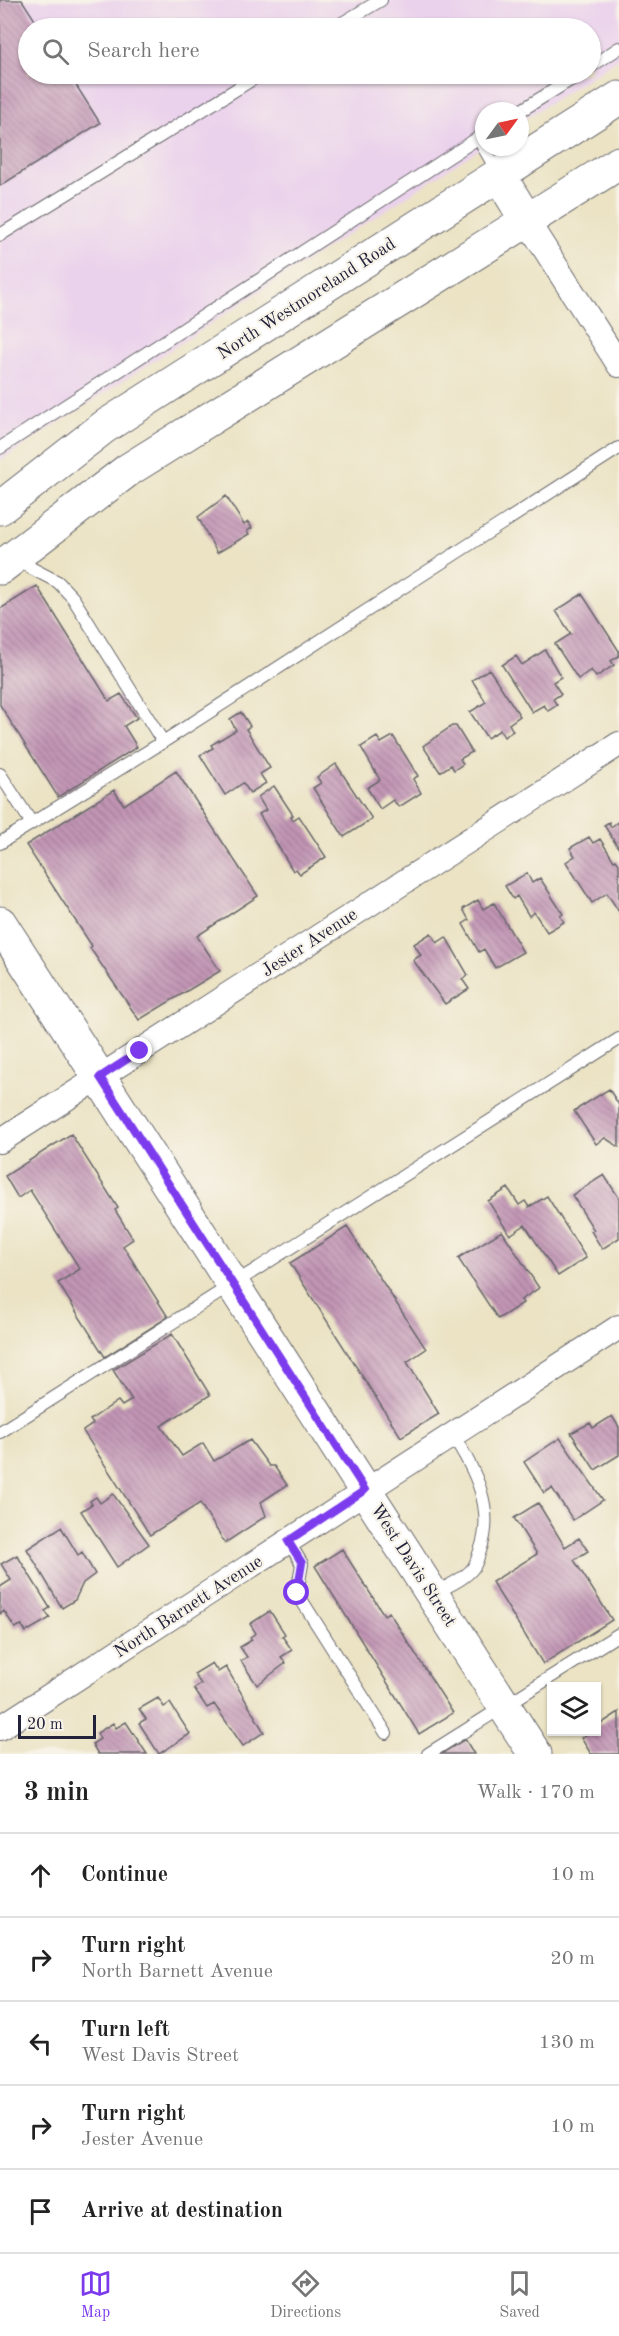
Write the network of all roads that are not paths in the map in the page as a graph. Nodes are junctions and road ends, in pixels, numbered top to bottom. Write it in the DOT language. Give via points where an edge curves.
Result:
graph roads {
  1 [pos="381,0"];
  2 [pos="351,18"];
  3 [pos="619,48"];
  4 [pos="601,60"];
  5 [pos="245,84"];
  6 [pos="563,84"];
  7 [pos="619,98"];
  8 [pos="529,105"];
  9 [pos="475,140"];
  10 [pos="490,156"];
  11 [pos="619,163"];
  12 [pos="499,175"];
  13 [pos="527,221"];
  14 [pos="0,236"];
  15 [pos="619,365"];
  16 [pos="0,448"];
  17 [pos="619,448"];
  18 [pos="3,500"];
  19 [pos="18,555"];
  20 [pos="163,742"];
  21 [pos="619,744"];
  22 [pos="0,774"];
  23 [pos="31,822"];
  24 [pos="0,843"];
  25 [pos="0,923"];
  26 [pos="619,1039"];
  27 [pos="100,1077"];
  28 [pos="0,1141"];
  29 [pos="233,1285"];
  30 [pos="619,1327"];
  31 [pos="0,1432"];
  32 [pos="452,1434"];
  33 [pos="365,1490"];
  34 [pos="288,1541"];
  35 [pos="432,1594"];
  36 [pos="619,1634"];
  37 [pos="505,1707"];
  38 [pos="0,1728"];
  39 [pos="386,1733"];
  40 [pos="428,1754"];
  41 [pos="535,1754"];
  1 -- 2 [label="lane"];
  3 -- 4 [label="lane"];
  5 -- 14 [label="lane"];
  6 -- 8 [label="lane"];
  7 -- 12 [label="main road, North Westmoreland Road"];
  9 -- 16 [label="lane"];
  10 -- 12 [label="lane"];
  11 -- 13 [label="main road"];
  12 -- 13 [label="main road"];
  12 -- 18 [label="main road, North Westmoreland Road" via="104,427"];
  13 -- 15 [label="street"];
  13 -- 19 [label="main road" via="128,470"];
  17 -- 20 [label="lane"];
  18 -- 19 [label="main road"];
  19 -- 20 [label="lane" via="31,568 58,582 73,598"];
  20 -- 23 [label="lane"];
  21 -- 27 [label="street, Jester Avenue"];
  22 -- 23 [label="lane"];
  23 -- 24 [label="lane"];
  25 -- 27 [label="main road, West Davis Street"];
  26 -- 29 [label="lane"];
  27 -- 28 [label="street, Jester Avenue"];
  27 -- 29 [label="main road, West Davis Street"];
  29 -- 31 [label="lane"];
  29 -- 33 [label="main road, West Davis Street"];
  30 -- 32 [label="street, North Barnett Avenue"];
  32 -- 33 [label="street, North Barnett Avenue"];
  32 -- 35 [label="lane" via="470,1462 484,1501 484,1540 475,1566"];
  33 -- 34 [label="street, North Barnett Avenue"];
  33 -- 35 [label="main road, West Davis Street"];
  34 -- 38 [label="street, North Barnett Avenue"];
  34 -- 39 [label="lane" via="302,1563 297,1593"];
  35 -- 37 [label="main road, West Davis Street"];
  36 -- 37 [label="lane"];
  37 -- 40 [label="lane"];
  37 -- 41 [label="main road, West Davis Street"];
}
